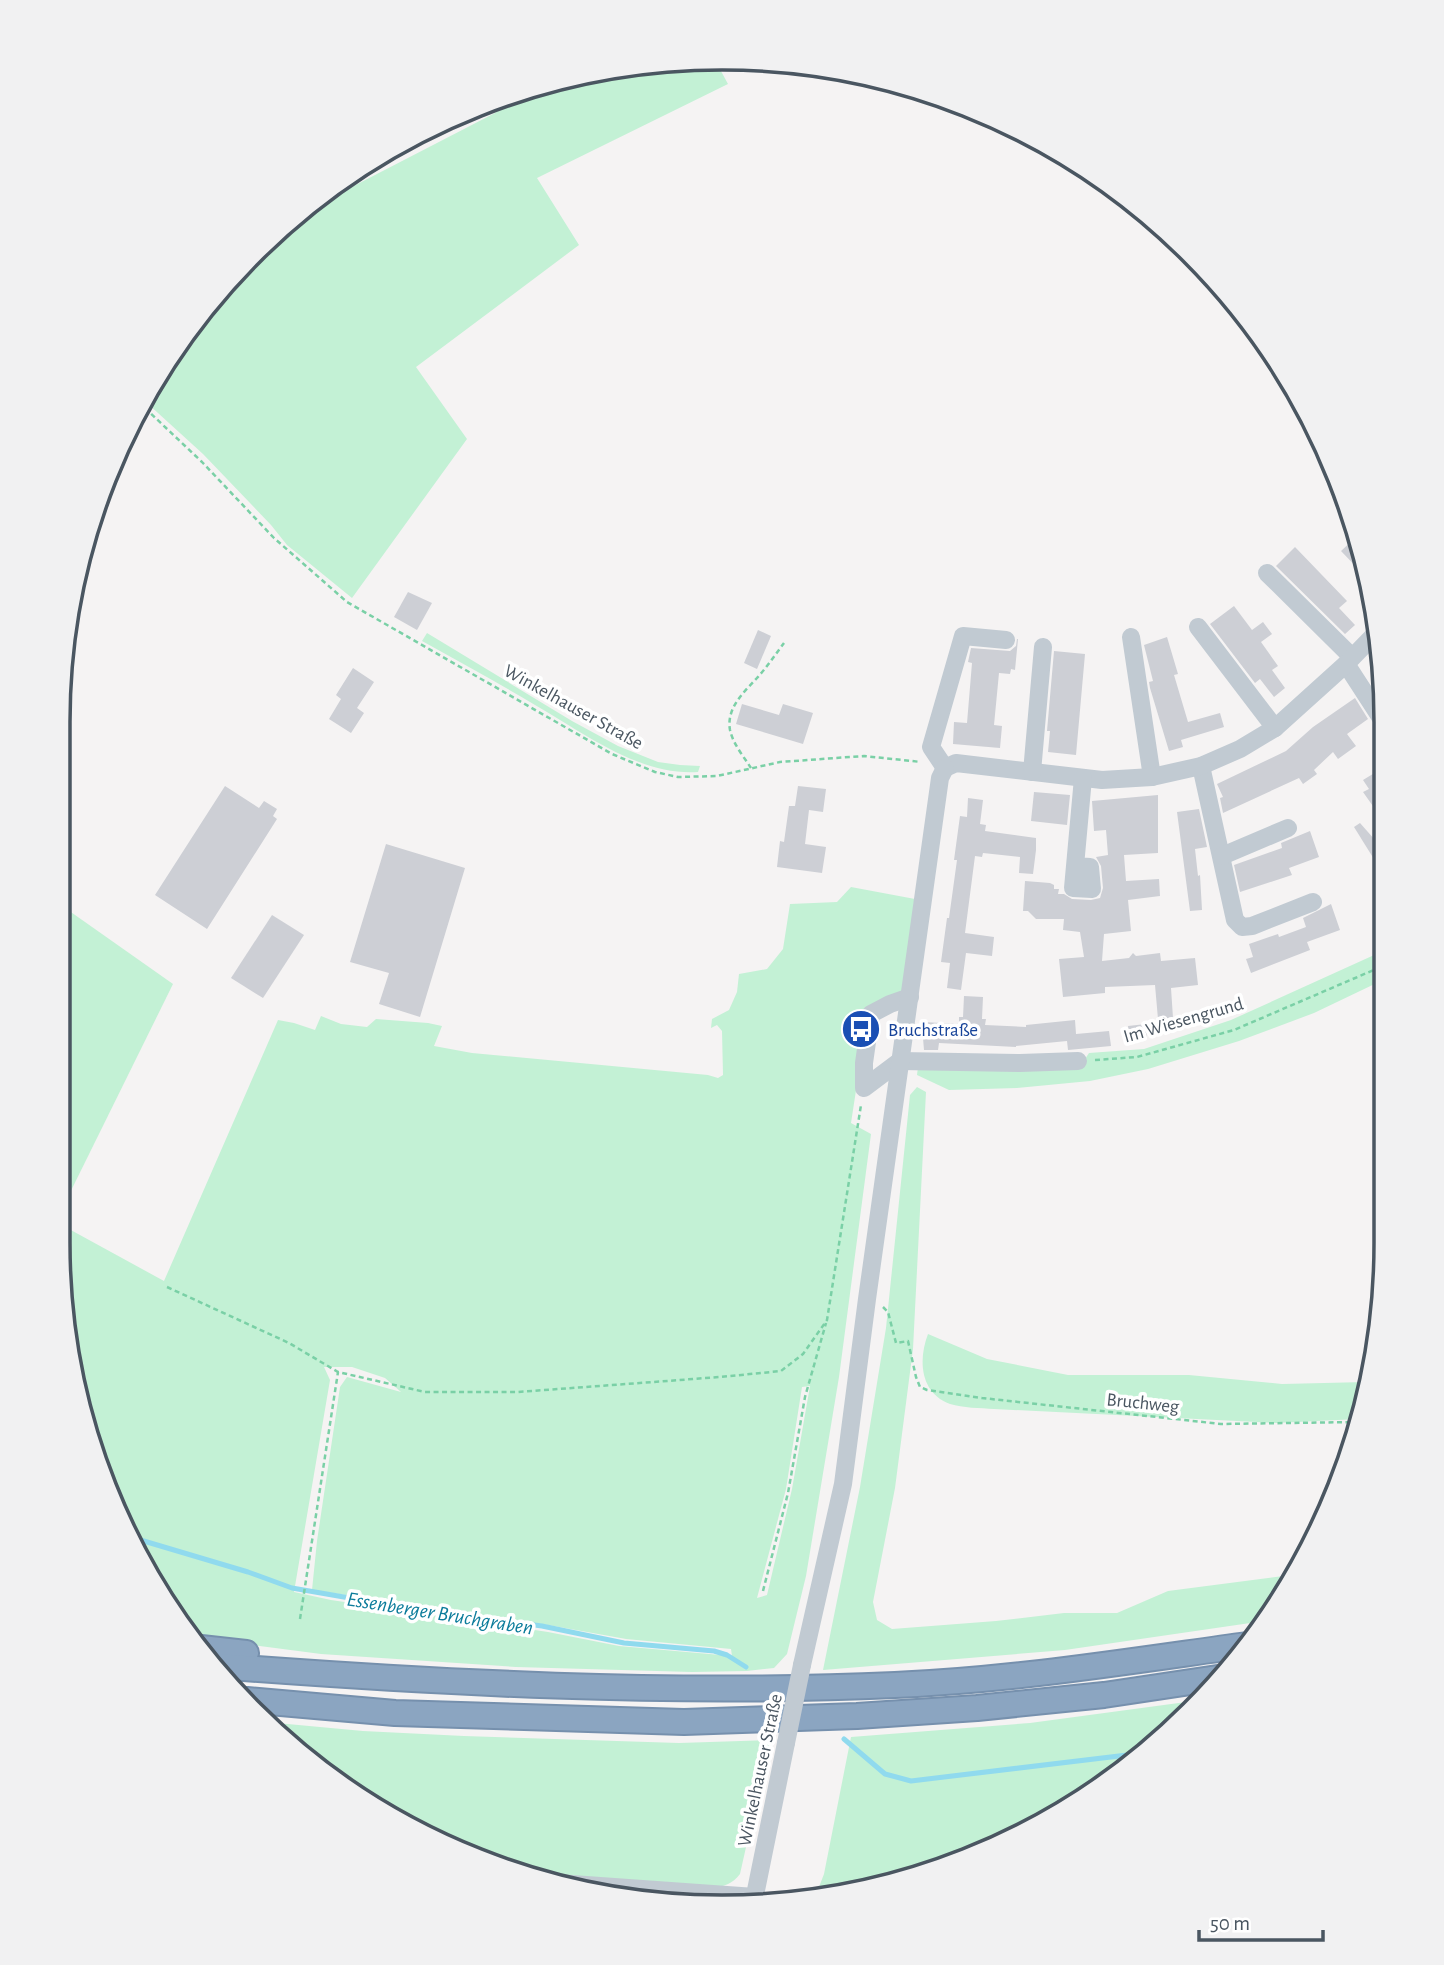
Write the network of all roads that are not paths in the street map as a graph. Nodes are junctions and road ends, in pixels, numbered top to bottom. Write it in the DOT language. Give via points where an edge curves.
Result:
graph roads {
  1 [pos="1267,573"];
  2 [pos="1198,627"];
  3 [pos="1131,637"];
  4 [pos="1006,640"];
  5 [pos="1368,641"];
  6 [pos="1043,647"];
  7 [pos="1349,660"];
  8 [pos="1374,705"];
  9 [pos="1275,728"];
  10 [pos="1201,766"];
  11 [pos="945,768"];
  12 [pos="1032,772"];
  13 [pos="1152,777"];
  14 [pos="1083,778"];
  15 [pos="1287,828"];
  16 [pos="1222,856"];
  17 [pos="1075,866"];
  18 [pos="1313,902"];
  19 [pos="910,997"];
  20 [pos="900,1061"];
  21 [pos="1078,1061"];
  22 [pos="1233,1647"];
  23 [pos="213,1649"];
  24 [pos="227,1667"];
  25 [pos="310,1673"];
  26 [pos="1206,1680"];
  27 [pos="258,1701"];
  28 [pos="637,1889"];
  29 [pos="756,1894"];
  30 [pos="713,1895"];
  1 -- 7 [label="street"];
  2 -- 9 [label="street"];
  3 -- 13 [label="street"];
  4 -- 11 [label="street" via="963,636 932,747"];
  5 -- 7 [label="street"];
  6 -- 12 [label="street"];
  7 -- 8 [label="street"];
  7 -- 9 [label="street"];
  9 -- 10 [label="street"];
  10 -- 13 [label="street"];
  10 -- 16 [label="street"];
  11 -- 12 [label="street" via="956,764"];
  11 -- 19 [label="street"];
  12 -- 14 [label="street"];
  13 -- 14 [label="street"];
  14 -- 17 [label="street"];
  15 -- 16 [label="street"];
  16 -- 18 [label="street" via="1235,920 1242,927"];
  19 -- 20 [label="street"];
  19 -- 20 [label="street" via="871,1014 864,1088"];
  20 -- 21 [label="street"];
  20 -- 29 [label="street, Winkelhauser Straße, bridge" via="843,1484"];
  22 -- 25 [label="highway" via="1028,1675 895,1685 572,1687"];
  23 -- 25 [label="highway" via="275,1657"];
  24 -- 25 [label="highway"];
  26 -- 27 [label="highway" via="977,1708 684,1722 395,1713"];
  28 -- 30 [label="street"];
}
